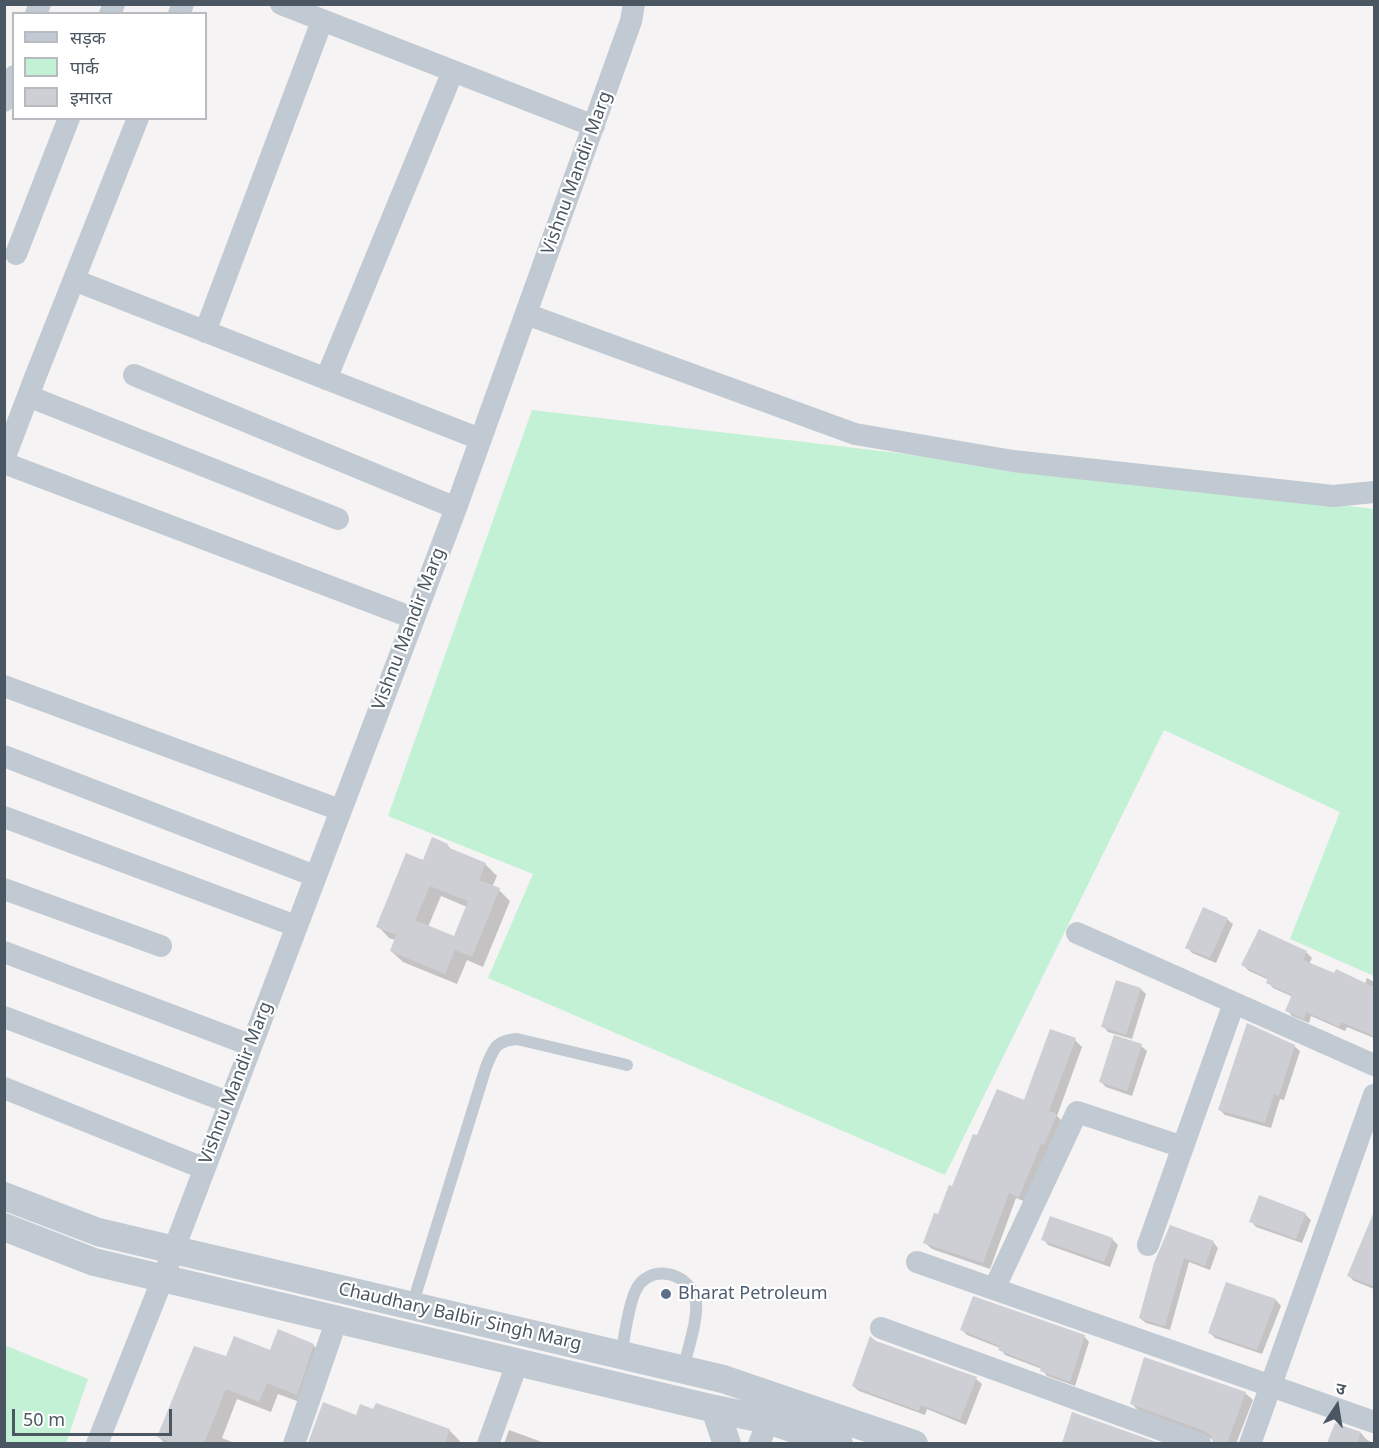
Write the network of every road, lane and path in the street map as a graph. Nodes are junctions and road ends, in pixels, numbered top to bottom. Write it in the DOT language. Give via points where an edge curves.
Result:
graph roads {
  1 [pos="281,4"];
  2 [pos="634,4"];
  3 [pos="322,21"];
  4 [pos="453,71"];
  5 [pos="12,81"];
  6 [pos="4,101"];
  7 [pos="68,120"];
  8 [pos="137,120"];
  9 [pos="594,126"];
  10 [pos="16,254"];
  11 [pos="74,280"];
  12 [pos="526,314"];
  13 [pos="205,332"];
  14 [pos="134,375"];
  15 [pos="326,379"];
  16 [pos="28,396"];
  17 [pos="480,439"];
  18 [pos="4,461"];
  19 [pos="1374,492"];
  20 [pos="456,508"];
  21 [pos="338,519"];
  22 [pos="413,618"];
  23 [pos="4,686"];
  24 [pos="4,756"];
  25 [pos="340,810"];
  26 [pos="4,817"];
  27 [pos="315,876"];
  28 [pos="4,890"];
  29 [pos="296,926"];
  30 [pos="1077,933"];
  31 [pos="161,946"];
  32 [pos="4,952"];
  33 [pos="1234,1003"];
  34 [pos="4,1017"];
  35 [pos="250,1046"];
  36 [pos="627,1065"];
  37 [pos="1374,1065"];
  38 [pos="4,1088"];
  39 [pos="1374,1095"];
  40 [pos="228,1102"];
  41 [pos="1183,1148"];
  42 [pos="203,1168"];
  43 [pos="4,1196"];
  44 [pos="4,1227"];
  45 [pos="1148,1245"];
  46 [pos="172,1249"];
  47 [pos="917,1262"];
  48 [pos="163,1278"];
  49 [pos="994,1289"];
  50 [pos="412,1306"];
  51 [pos="337,1319"];
  52 [pos="881,1328"];
  53 [pos="621,1356"];
  54 [pos="518,1361"];
  55 [pos="682,1370"];
  56 [pos="1271,1387"];
  57 [pos="715,1409"];
  58 [pos="1374,1422"];
  59 [pos="781,1423"];
  60 [pos="97,1443"];
  61 [pos="294,1443"];
  62 [pos="488,1443"];
  63 [pos="727,1443"];
  64 [pos="839,1443"];
  65 [pos="914,1443"];
  66 [pos="1200,1443"];
  67 [pos="1250,1443"];
  1 -- 3 [label="street"];
  2 -- 9 [label="street, Vishnu Mandir Marg"];
  3 -- 4 [label="street"];
  3 -- 13 [label="street"];
  4 -- 9 [label="street"];
  4 -- 15 [label="street"];
  5 -- 6 [label="street"];
  7 -- 10 [label="street"];
  8 -- 11 [label="street"];
  9 -- 12 [label="street, Vishnu Mandir Marg"];
  11 -- 13 [label="street"];
  11 -- 16 [label="street"];
  12 -- 17 [label="street, Vishnu Mandir Marg"];
  12 -- 19 [label="street" via="855,434 1036,463 1333,496"];
  13 -- 15 [label="street"];
  14 -- 20 [label="street"];
  15 -- 17 [label="street"];
  16 -- 18 [label="street"];
  16 -- 21 [label="street"];
  17 -- 20 [label="street, Vishnu Mandir Marg"];
  18 -- 22 [label="street"];
  20 -- 22 [label="street, Vishnu Mandir Marg"];
  22 -- 25 [label="street, Vishnu Mandir Marg"];
  23 -- 25 [label="street"];
  24 -- 27 [label="street"];
  25 -- 27 [label="street, Vishnu Mandir Marg"];
  26 -- 29 [label="street"];
  27 -- 29 [label="street, Vishnu Mandir Marg"];
  28 -- 31 [label="street"];
  29 -- 35 [label="street, Vishnu Mandir Marg"];
  30 -- 33 [label="street"];
  32 -- 35 [label="street"];
  33 -- 37 [label="street"];
  33 -- 41 [label="street"];
  34 -- 40 [label="street"];
  35 -- 40 [label="street, Vishnu Mandir Marg"];
  36 -- 50 [label="lane" via="517,1040 503,1040 495,1047"];
  38 -- 42 [label="street"];
  39 -- 56 [label="street"];
  40 -- 42 [label="street, Vishnu Mandir Marg"];
  41 -- 45 [label="street"];
  41 -- 49 [label="street" via="1077,1112"];
  42 -- 46 [label="street, Vishnu Mandir Marg"];
  43 -- 46 [label="street, Chaudhary Balbir Singh Marg" via="98,1232"];
  44 -- 48 [label="street, Chaudhary Balbir Singh Marg" via="94,1262"];
  46 -- 48 [label="street, Vishnu Mandir Marg"];
  46 -- 50 [label="street, Chaudhary Balbir Singh Marg"];
  47 -- 49 [label="street"];
  48 -- 51 [label="street, Chaudhary Balbir Singh Marg"];
  48 -- 60 [label="street, Vishnu Mandir Marg"];
  49 -- 56 [label="street"];
  50 -- 53 [label="street, Chaudhary Balbir Singh Marg"];
  51 -- 54 [label="street, Chaudhary Balbir Singh Marg"];
  51 -- 61 [label="street"];
  52 -- 66 [label="street"];
  53 -- 55 [label="street, Chaudhary Balbir Singh Marg"];
  53 -- 55 [label="lane" via="635,1292 646,1278 666,1273 687,1283 696,1302"];
  54 -- 57 [label="street, Chaudhary Balbir Singh Marg"];
  54 -- 62 [label="street"];
  55 -- 59 [label="street, Chaudhary Balbir Singh Marg" via="723,1379"];
  56 -- 58 [label="street"];
  56 -- 67 [label="street"];
  57 -- 59 [label="street, Chaudhary Balbir Singh Marg"];
  57 -- 63 [label="street"];
  59 -- 64 [label="street, Chaudhary Balbir Singh Marg"];
  59 -- 65 [label="street, Chaudhary Balbir Singh Marg"];
}
